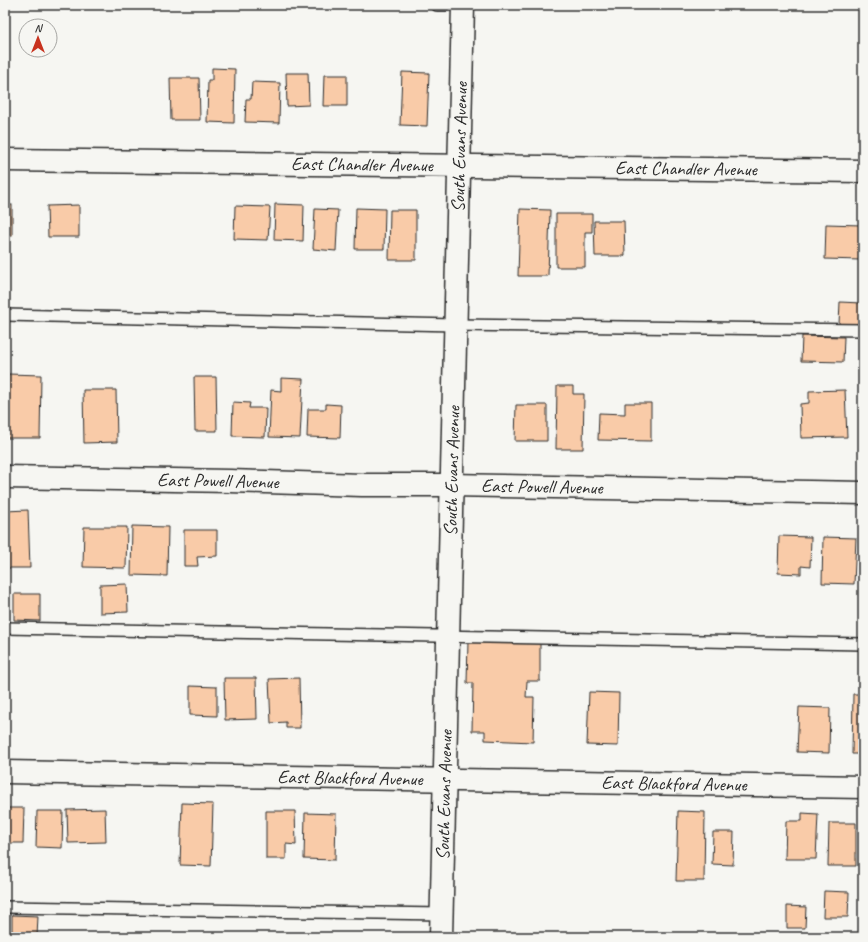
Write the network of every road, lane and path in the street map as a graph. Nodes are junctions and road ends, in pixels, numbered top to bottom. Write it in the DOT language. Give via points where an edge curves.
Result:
graph roads {
  1 [pos="437,5"];
  2 [pos="463,5"];
  3 [pos="5,160"];
  4 [pos="459,165"];
  5 [pos="863,172"];
  6 [pos="5,315"];
  7 [pos="455,325"];
  8 [pos="863,330"];
  9 [pos="5,477"];
  10 [pos="452,485"];
  11 [pos="863,493"];
  12 [pos="5,628"];
  13 [pos="448,635"];
  14 [pos="863,644"];
  15 [pos="5,772"];
  16 [pos="444,780"];
  17 [pos="863,787"];
  18 [pos="5,907"];
  19 [pos="442,914"];
  20 [pos="441,937"];
  1 -- 2 [label="lane"];
  2 -- 4 [label="street, South Evans Avenue"];
  3 -- 4 [label="street, East Chandler Avenue"];
  4 -- 5 [label="street, East Chandler Avenue"];
  4 -- 7 [label="street, South Evans Avenue"];
  6 -- 7 [label="lane"];
  7 -- 8 [label="lane"];
  7 -- 10 [label="street, South Evans Avenue"];
  9 -- 10 [label="street, East Powell Avenue"];
  10 -- 11 [label="street, East Powell Avenue"];
  10 -- 13 [label="street, South Evans Avenue"];
  12 -- 13 [label="lane"];
  13 -- 14 [label="lane"];
  13 -- 16 [label="street, South Evans Avenue"];
  15 -- 16 [label="street, East Blackford Avenue"];
  16 -- 17 [label="street, East Blackford Avenue"];
  16 -- 19 [label="street, South Evans Avenue"];
  18 -- 19 [label="lane"];
  19 -- 20 [label="street, South Evans Avenue"];
}
